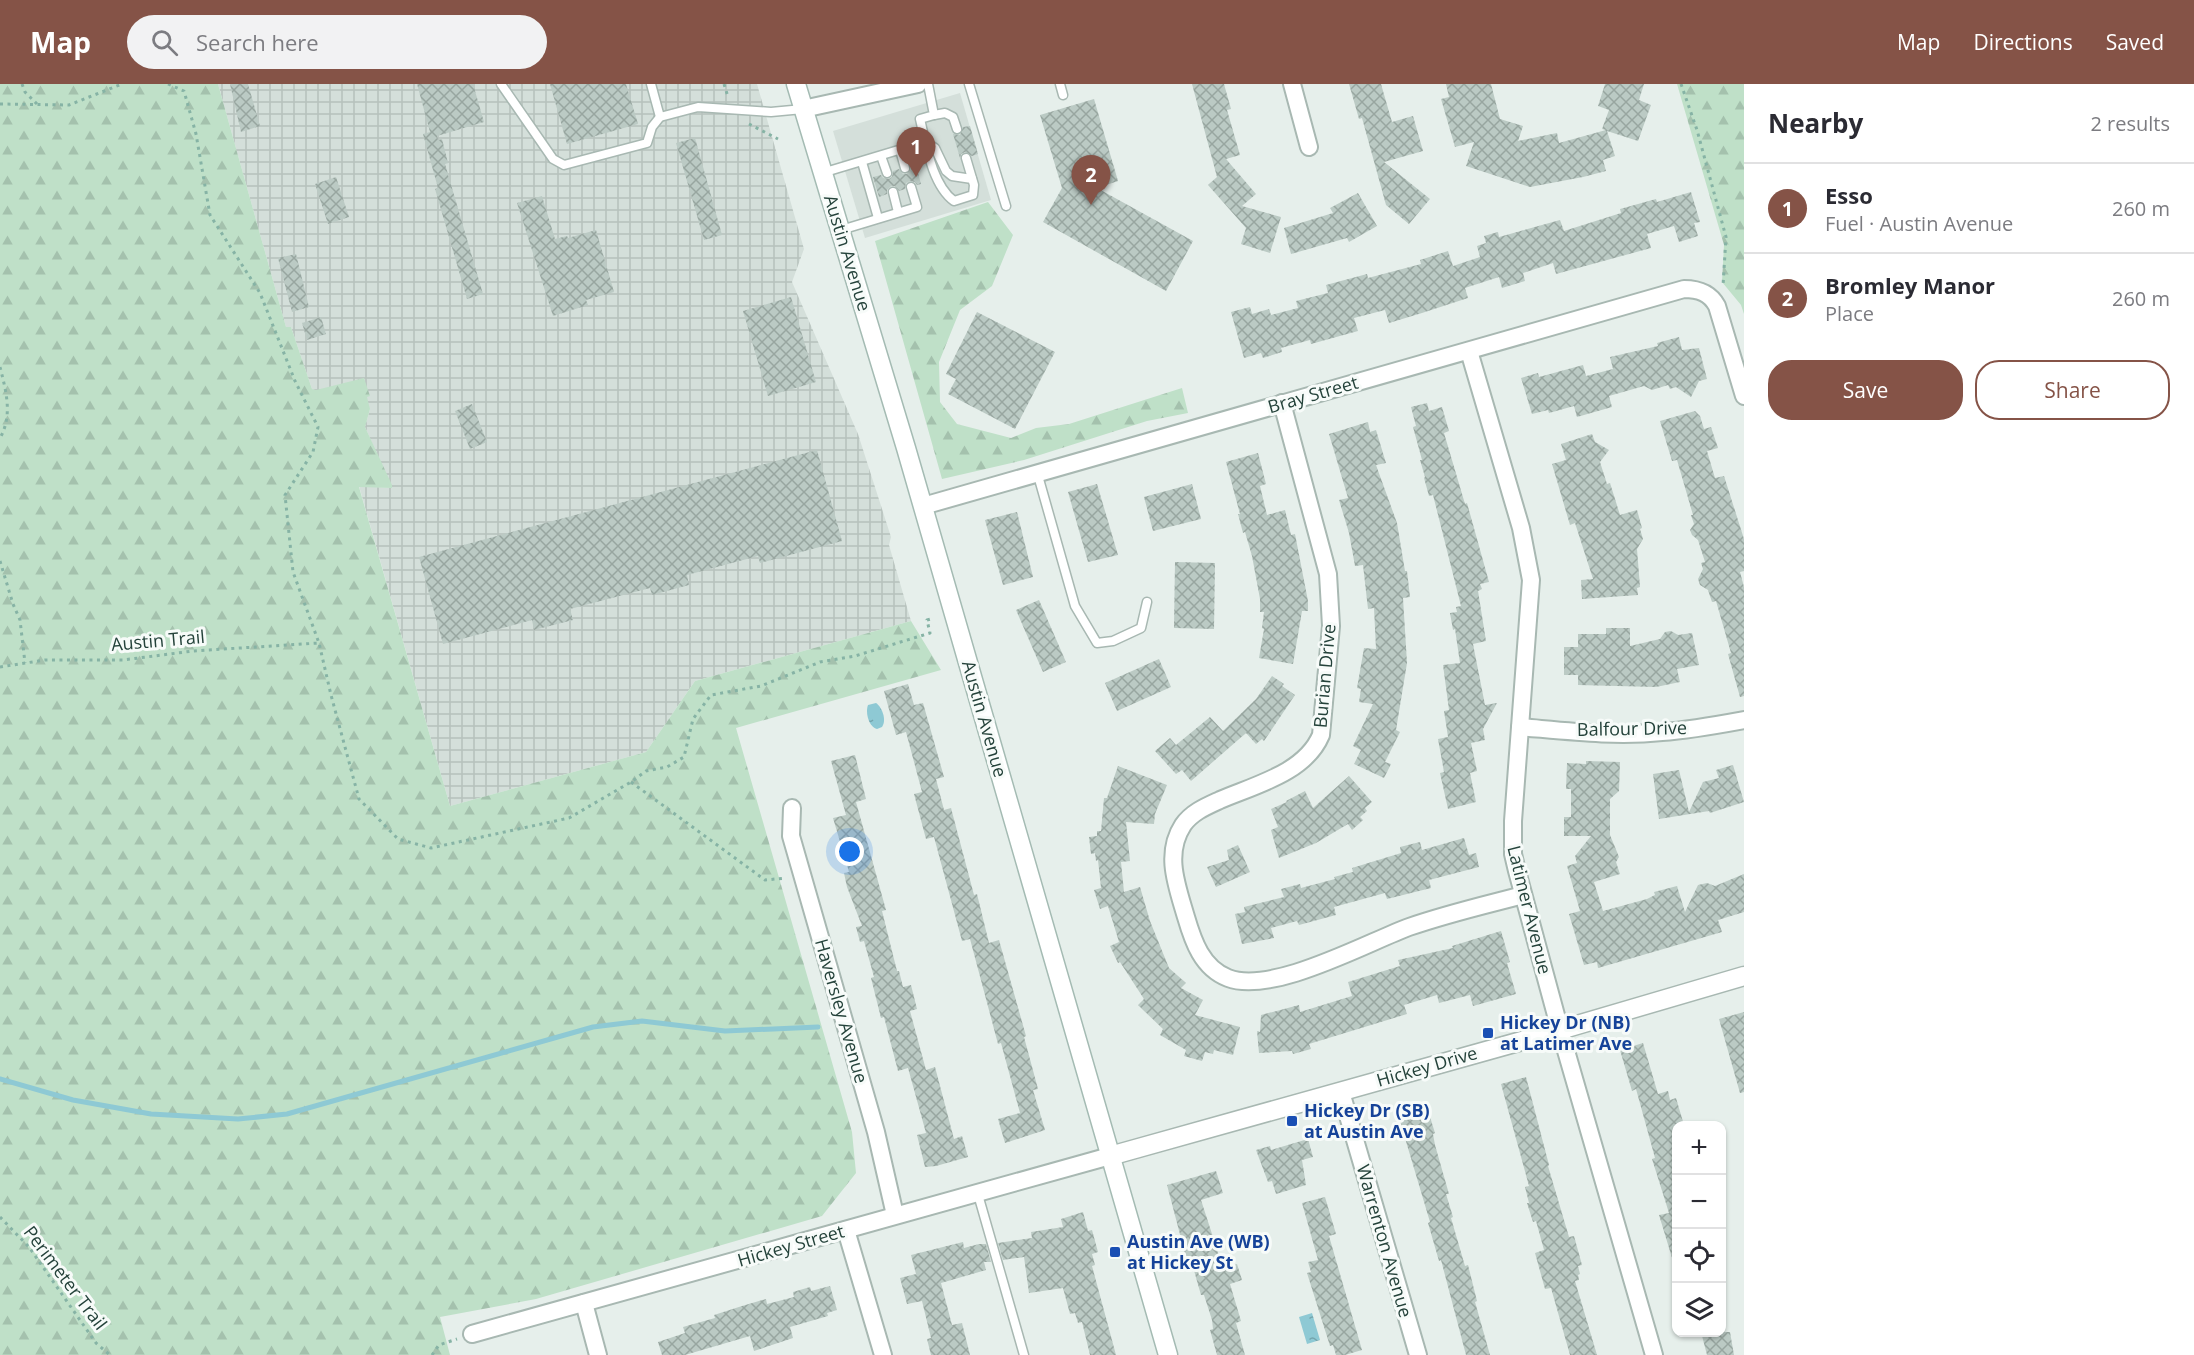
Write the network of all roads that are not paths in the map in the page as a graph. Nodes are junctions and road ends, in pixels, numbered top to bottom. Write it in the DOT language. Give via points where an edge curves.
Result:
graph roads {
  1 [pos="501,84"];
  2 [pos="651,84"];
  3 [pos="796,84"];
  4 [pos="918,84"];
  5 [pos="969,84"];
  6 [pos="1060,84"];
  7 [pos="1292,84"];
  8 [pos="1063,95"];
  9 [pos="802,109"];
  10 [pos="934,115"];
  11 [pos="660,117"];
  12 [pos="957,129"];
  13 [pos="925,142"];
  14 [pos="1309,147"];
  15 [pos="900,150"];
  16 [pos="881,156"];
  17 [pos="966,158"];
  18 [pos="861,162"];
  19 [pos="905,168"];
  20 [pos="822,173"];
  21 [pos="887,173"];
  22 [pos="972,178"];
  23 [pos="911,187"];
  24 [pos="893,192"];
  25 [pos="1006,206"];
  26 [pos="898,212"];
  27 [pos="878,218"];
  28 [pos="840,230"];
  29 [pos="1469,351"];
  30 [pos="1744,396"];
  31 [pos="1282,404"];
  32 [pos="1038,472"];
  33 [pos="923,506"];
  34 [pos="1147,602"];
  35 [pos="1744,720"];
  36 [pos="1520,727"];
  37 [pos="792,808"];
  38 [pos="1523,895"];
  39 [pos="1744,976"];
  40 [pos="1560,1030"];
  41 [pos="1341,1092"];
  42 [pos="1110,1156"];
  43 [pos="977,1191"];
  44 [pos="895,1215"];
  45 [pos="846,1230"];
  46 [pos="584,1304"];
  47 [pos="472,1334"];
  48 [pos="598,1355"];
  49 [pos="883,1355"];
  50 [pos="1024,1355"];
  51 [pos="1167,1355"];
  52 [pos="1418,1355"];
  53 [pos="1654,1355"];
  1 -- 11 [label="lane" via="553,159 564,165 647,143"];
  2 -- 11 [label="lane"];
  3 -- 9 [label="main road, Austin Avenue"];
  4 -- 9 [label="street"];
  4 -- 10 [label="lane"];
  5 -- 25 [label="lane"];
  6 -- 8 [label="lane"];
  7 -- 14 [label="street"];
  9 -- 11 [label="lane" via="771,112 698,107"];
  9 -- 20 [label="main road, Austin Avenue"];
  10 -- 12 [label="lane" via="945,113 953,117"];
  10 -- 13 [label="lane" via="920,119"];
  13 -- 15 [label="lane"];
  13 -- 22 [label="lane" via="935,148 945,171 952,176"];
  13 -- 22 [label="lane" via="947,196 954,201 973,195"];
  15 -- 16 [label="lane"];
  15 -- 19 [label="lane"];
  16 -- 18 [label="lane"];
  16 -- 21 [label="lane"];
  17 -- 22 [label="lane"];
  18 -- 20 [label="lane"];
  18 -- 27 [label="lane"];
  20 -- 28 [label="main road, Austin Avenue"];
  23 -- 26 [label="lane" via="917,207"];
  24 -- 26 [label="lane"];
  26 -- 27 [label="lane"];
  27 -- 28 [label="lane"];
  28 -- 33 [label="main road, Austin Avenue"];
  29 -- 30 [label="street, Bray Street" via="1691,289 1709,295 1718,306"];
  29 -- 31 [label="street, Bray Street"];
  29 -- 36 [label="street, Latimer Avenue" via="1529,564 1531,598"];
  31 -- 32 [label="street, Bray Street"];
  31 -- 38 [label="street, Burian Drive" via="1328,574 1331,626 1321,735 1316,747 1290,769 1207,805 1184,824 1174,848 1173,876 1195,945 1216,971 1228,978 1259,981 1310,967 1410,927"];
  32 -- 33 [label="street, Bray Street"];
  32 -- 34 [label="lane" via="1075,606 1097,643 1113,641 1141,628"];
  33 -- 42 [label="main road, Austin Avenue"];
  35 -- 36 [label="street, Balfour Drive" via="1661,733 1612,734"];
  36 -- 38 [label="street, Latimer Avenue" via="1512,837"];
  37 -- 44 [label="street, Haversley Avenue" via="791,836 876,1132"];
  38 -- 40 [label="street, Latimer Avenue"];
  39 -- 40 [label="main road, Hickey Drive"];
  40 -- 41 [label="main road, Hickey Drive"];
  40 -- 53 [label="street, Latimer Avenue"];
  41 -- 42 [label="main road, Hickey Drive"];
  41 -- 52 [label="street, Warrenton Avenue"];
  42 -- 43 [label="street, Hickey Street"];
  42 -- 51 [label="main road, Austin Avenue"];
  43 -- 44 [label="street, Hickey Street"];
  43 -- 50 [label="lane"];
  44 -- 45 [label="street, Hickey Street"];
  45 -- 46 [label="street, Hickey Street"];
  45 -- 49 [label="street"];
  46 -- 47 [label="street, Hickey Street"];
  46 -- 48 [label="street"];
}
